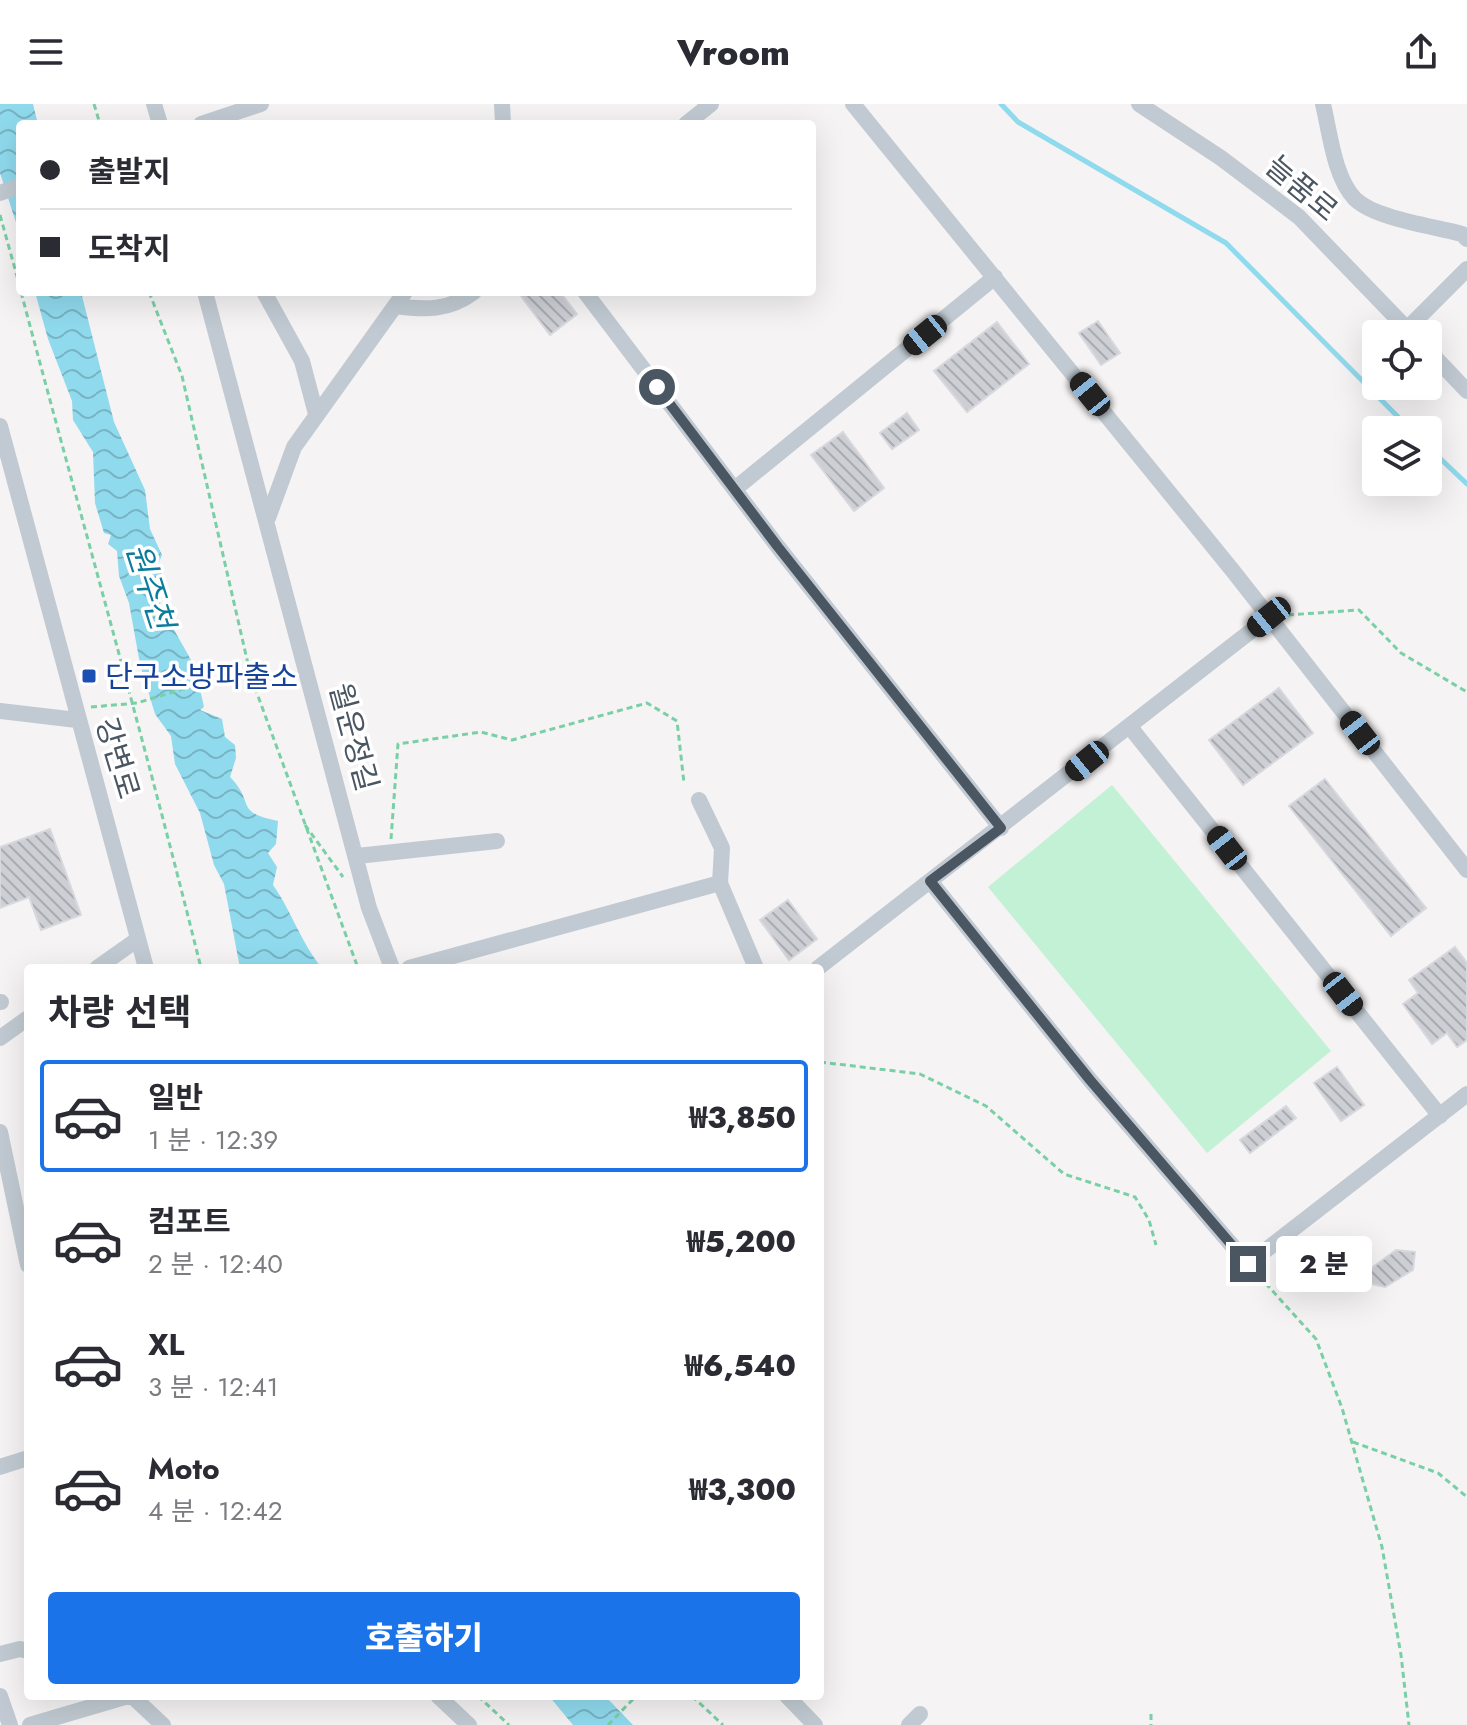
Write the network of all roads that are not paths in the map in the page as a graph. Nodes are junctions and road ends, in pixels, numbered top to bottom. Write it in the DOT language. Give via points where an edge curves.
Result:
graph roads {
  1 [pos="261,104"];
  2 [pos="711,104"];
  3 [pos="853,104"];
  4 [pos="1139,104"];
  5 [pos="1323,104"];
  6 [pos="213,120"];
  7 [pos="691,120"];
  8 [pos="1467,239"];
  9 [pos="1467,269"];
  10 [pos="995,277"];
  11 [pos="206,296"];
  12 [pos="266,296"];
  13 [pos="402,296"];
  14 [pos="469,296"];
  15 [pos="588,296"];
  16 [pos="395,306"];
  17 [pos="1399,320"];
  18 [pos="1420,320"];
  19 [pos="1442,365"];
  20 [pos="1467,391"];
  21 [pos="316,414"];
  22 [pos="0,426"];
  23 [pos="736,488"];
  24 [pos="268,518"];
  25 [pos="1269,617"];
  26 [pos="0,711"];
  27 [pos="76,714"];
  28 [pos="1130,727"];
  29 [pos="699,800"];
  30 [pos="1001,828"];
  31 [pos="497,841"];
  32 [pos="357,856"];
  33 [pos="1467,870"];
  34 [pos="930,881"];
  35 [pos="720,883"];
  36 [pos="138,939"];
  37 [pos="103,964"];
  38 [pos="145,964"];
  39 [pos="390,964"];
  40 [pos="424,964"];
  41 [pos="754,964"];
  42 [pos="823,964"];
  43 [pos="24,1021"];
  44 [pos="0,1038"];
  45 [pos="1467,1094"];
  46 [pos="1440,1116"];
  47 [pos="0,1132"];
  48 [pos="21,1208"];
  49 [pos="24,1232"];
  50 [pos="24,1459"];
  51 [pos="0,1467"];
  52 [pos="24,1650"];
  53 [pos="0,1654"];
  54 [pos="0,1696"];
  55 [pos="116,1700"];
  56 [pos="135,1700"];
  57 [pos="442,1700"];
  58 [pos="791,1700"];
  59 [pos="10,1725"];
  60 [pos="30,1725"];
  61 [pos="163,1725"];
  62 [pos="469,1725"];
  63 [pos="815,1725"];
  1 -- 6 [label="street"];
  2 -- 7 [label="street"];
  3 -- 10 [label="street"];
  4 -- 17 [label="street, 늘품로" via="1299,217"];
  5 -- 8 [label="street" via="1336,161 1354,198 1377,212"];
  9 -- 18 [label="street"];
  10 -- 23 [label="street"];
  10 -- 25 [label="street"];
  11 -- 24 [label="street, 월운정길"];
  12 -- 21 [label="street" via="302,361"];
  13 -- 16 [label="street"];
  14 -- 16 [label="street" via="430,310"];
  15 -- 23 [label="street"];
  16 -- 21 [label="street"];
  19 -- 20 [label="street"];
  21 -- 24 [label="street" via="294,447"];
  22 -- 27 [label="street, 강변로"];
  23 -- 30 [label="street"];
  24 -- 32 [label="street, 월운정길"];
  25 -- 28 [label="street"];
  25 -- 33 [label="street"];
  26 -- 27 [label="street"];
  27 -- 36 [label="street, 강변로"];
  28 -- 30 [label="street"];
  28 -- 46 [label="street"];
  29 -- 35 [label="street" via="722,848"];
  30 -- 34 [label="street"];
  31 -- 32 [label="street"];
  32 -- 39 [label="street, 월운정길"];
  34 -- 42 [label="street"];
  34 -- 46 [label="street" via="1090,1080 1248,1264"];
  35 -- 40 [label="street"];
  35 -- 41 [label="street"];
  36 -- 37 [label="street"];
  36 -- 38 [label="street, 강변로"];
  43 -- 44 [label="street"];
  45 -- 46 [label="street"];
  47 -- 48 [label="street"];
  48 -- 49 [label="street"];
  50 -- 51 [label="street"];
  52 -- 53 [label="street"];
  54 -- 59 [label="street"];
  55 -- 60 [label="street"];
  56 -- 61 [label="street"];
  57 -- 62 [label="street"];
  58 -- 63 [label="street"];
}
